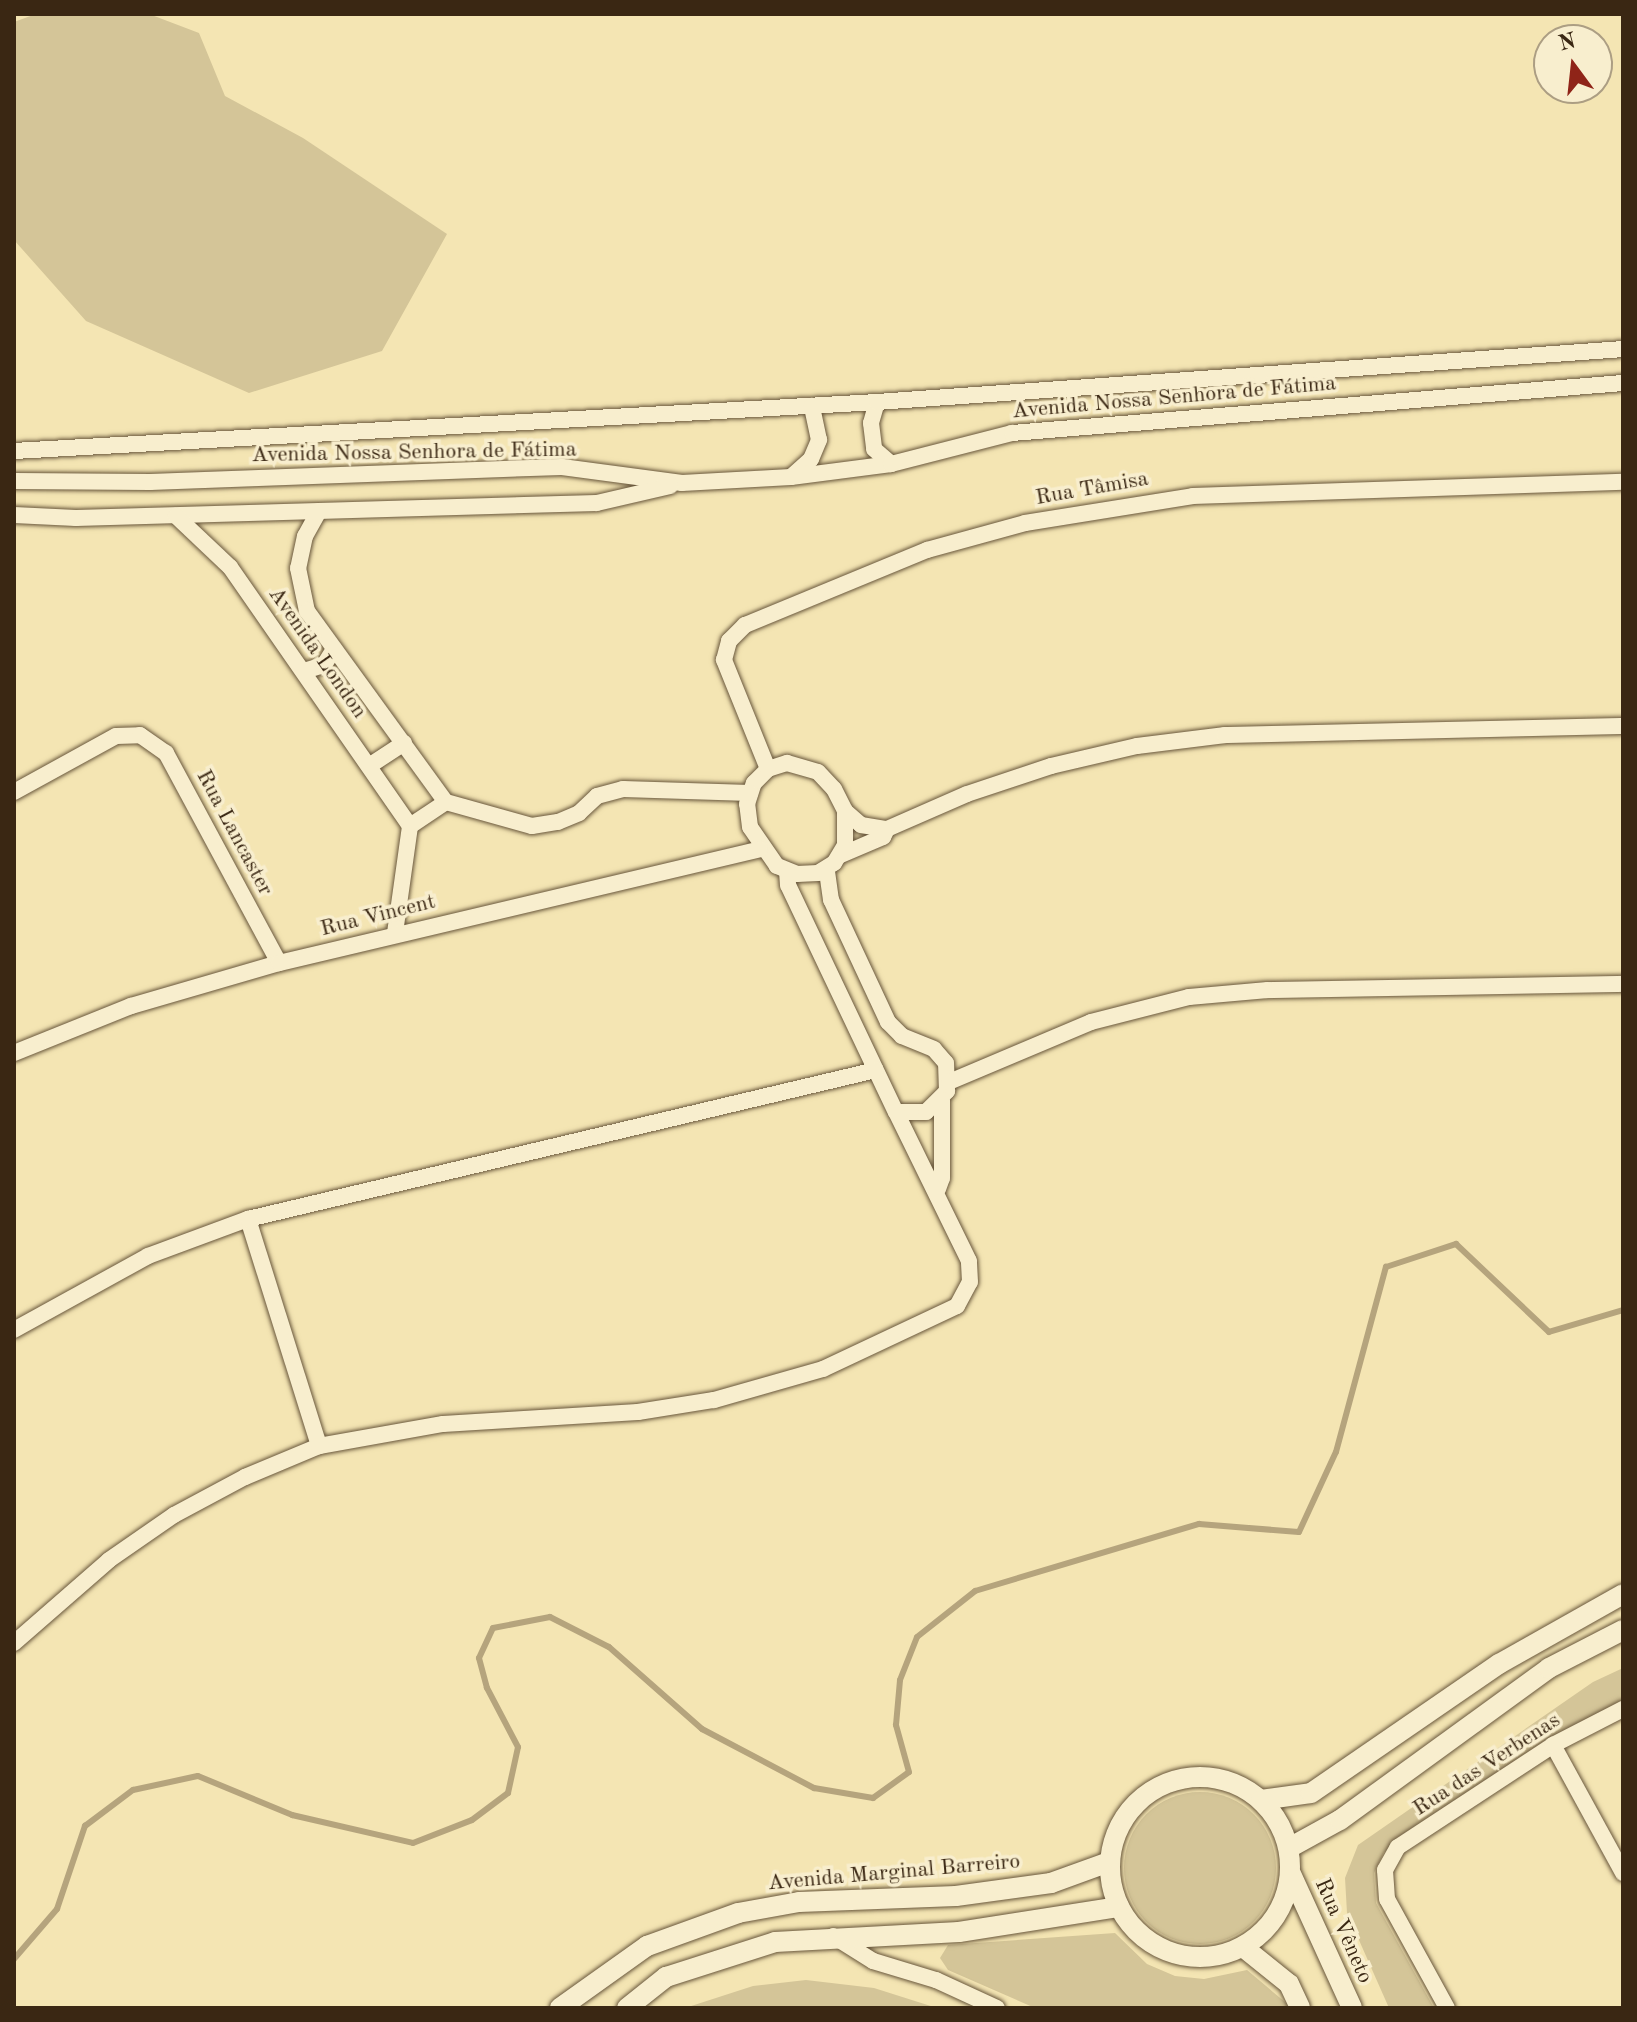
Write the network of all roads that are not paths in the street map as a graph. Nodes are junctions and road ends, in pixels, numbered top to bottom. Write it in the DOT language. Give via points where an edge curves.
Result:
graph roads {
  1 [pos="1623,349"];
  2 [pos="1623,383"];
  3 [pos="877,402"];
  4 [pos="812,406"];
  5 [pos="14,451"];
  6 [pos="891,464"];
  7 [pos="791,477"];
  8 [pos="14,481"];
  9 [pos="1623,482"];
  10 [pos="682,483"];
  11 [pos="319,511"];
  12 [pos="14,515"];
  13 [pos="176,516"];
  14 [pos="334,649"];
  15 [pos="304,671"];
  16 [pos="1623,726"];
  17 [pos="404,743"];
  18 [pos="369,766"];
  19 [pos="768,769"];
  20 [pos="14,792"];
  21 [pos="750,793"];
  22 [pos="446,802"];
  23 [pos="845,811"];
  24 [pos="410,826"];
  25 [pos="887,829"];
  26 [pos="760,849"];
  27 [pos="841,855"];
  28 [pos="827,870"];
  29 [pos="787,871"];
  30 [pos="395,933"];
  31 [pos="279,963"];
  32 [pos="1623,984"];
  33 [pos="14,1053"];
  34 [pos="876,1070"];
  35 [pos="949,1082"];
  36 [pos="942,1100"];
  37 [pos="896,1112"];
  38 [pos="938,1189"];
  39 [pos="248,1219"];
  40 [pos="14,1330"];
  41 [pos="319,1446"];
  42 [pos="1623,1594"];
  43 [pos="1623,1630"];
  44 [pos="14,1643"];
  45 [pos="1623,1709"];
  46 [pos="1553,1745"];
  47 [pos="1261,1800"];
  48 [pos="1289,1848"];
  49 [pos="1109,1862"];
  50 [pos="1623,1873"];
  51 [pos="1291,1874"];
  52 [pos="1119,1907"];
  53 [pos="832,1935"];
  54 [pos="1243,1947"];
  55 [pos="560,2008"];
  56 [pos="627,2008"];
  57 [pos="997,2008"];
  58 [pos="1300,2008"];
  59 [pos="1352,2008"];
  60 [pos="1447,2008"];
  1 -- 3 [label="street, Avenida Nossa Senhora de Fátima"];
  2 -- 6 [label="street, Avenida Nossa Senhora de Fátima" via="1012,433"];
  3 -- 4 [label="street, Avenida Nossa Senhora de Fátima"];
  3 -- 6 [label="street" via="871,423 874,449"];
  4 -- 5 [label="street, Avenida Nossa Senhora de Fátima"];
  4 -- 7 [label="street" via="819,440 811,459"];
  6 -- 7 [label="street, Avenida Nossa Senhora de Fátima"];
  7 -- 10 [label="street, Avenida Nossa Senhora de Fátima"];
  8 -- 10 [label="street, Avenida Nossa Senhora de Fátima" via="150,482 562,467"];
  9 -- 19 [label="street, Rua Tâmisa" via="1193,496 1025,523 927,550 745,625 729,641 724,660"];
  10 -- 11 [label="street" via="597,503"];
  11 -- 13 [label="street"];
  11 -- 14 [label="street, Avenida London" via="305,536 298,568 301,595"];
  12 -- 13 [label="street"];
  13 -- 15 [label="street, Avenida London" via="230,567"];
  14 -- 15 [label="street" via="324,665"];
  14 -- 17 [label="street, Avenida London"];
  15 -- 18 [label="street, Avenida London"];
  16 -- 25 [label="street" via="1269,732 1181,740 1093,755 1008,779"];
  17 -- 18 [label="street"];
  17 -- 22 [label="street, Avenida London"];
  18 -- 24 [label="street, Avenida London"];
  19 -- 21 [label="street"];
  19 -- 23 [label="street" via="787,763 808,767 827,780"];
  20 -- 31 [label="street, Rua Lancaster" via="116,736 140,735 166,753"];
  21 -- 22 [label="street" via="623,789 597,796 579,813 558,822 532,826"];
  21 -- 26 [label="street" via="748,815"];
  22 -- 24 [label="street"];
  23 -- 25 [label="street" via="861,825"];
  23 -- 27 [label="street" via="847,834"];
  24 -- 30 [label="street"];
  25 -- 27 [label="street" via="883,837"];
  26 -- 29 [label="street"];
  26 -- 30 [label="street, Rua Vincent"];
  27 -- 28 [label="street"];
  28 -- 29 [label="street" via="807,875"];
  28 -- 35 [label="street" via="831,900 888,1022 909,1040 934,1049 946,1063"];
  29 -- 34 [label="street" via="788,885"];
  30 -- 31 [label="street, Rua Vincent"];
  31 -- 33 [label="street, Rua Vincent" via="131,1006"];
  32 -- 35 [label="street" via="1268,990 1189,997 1091,1022"];
  34 -- 37 [label="street"];
  34 -- 39 [label="street"];
  35 -- 36 [label="street"];
  36 -- 37 [label="street" via="926,1112"];
  36 -- 38 [label="street"];
  37 -- 38 [label="street" via="930,1183"];
  38 -- 41 [label="street" via="969,1261 967,1291 957,1306 858,1356 787,1381 676,1407 443,1424"];
  39 -- 40 [label="street" via="148,1256"];
  39 -- 41 [label="street"];
  41 -- 44 [label="street" via="174,1515 109,1560"];
  42 -- 47 [label="street" via="1499,1664 1311,1793"];
  43 -- 48 [label="street" via="1549,1668 1340,1820"];
  45 -- 46 [label="street, Rua das Verbenas"];
  46 -- 50 [label="street"];
  46 -- 60 [label="street, Rua das Verbenas" via="1398,1847 1385,1870 1387,1899"];
  47 -- 48 [label="street" via="1279,1822"];
  47 -- 49 [label="street" via="1216,1778 1166,1784 1126,1815"];
  48 -- 51 [label="street"];
  49 -- 52 [label="street"];
  49 -- 55 [label="street, Avenida Marginal Barreiro" via="1051,1883 956,1896 799,1902 738,1913 647,1946"];
  51 -- 54 [label="street" via="1276,1917"];
  51 -- 59 [label="street, Rua Vêneto"];
  52 -- 53 [label="street" via="959,1932"];
  52 -- 54 [label="street" via="1136,1931 1173,1952 1216,1956"];
  53 -- 56 [label="street" via="719,1956 666,1977"];
  53 -- 57 [label="street" via="873,1961 936,1980"];
  54 -- 58 [label="street" via="1289,1984"];
}
